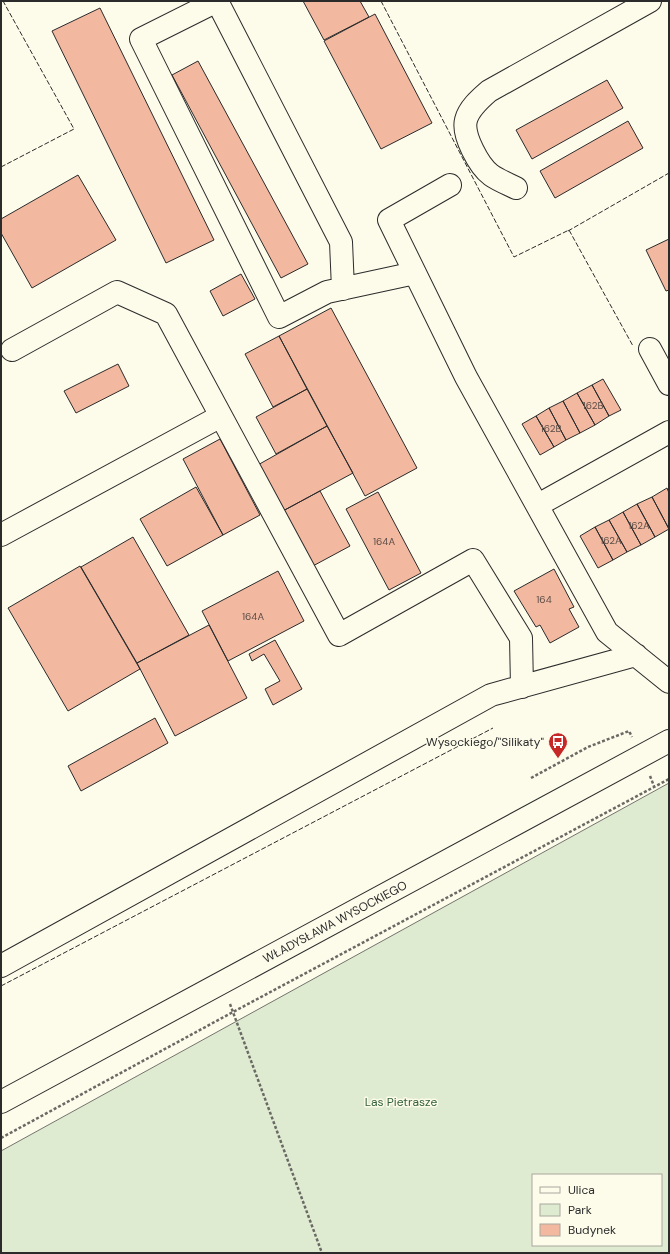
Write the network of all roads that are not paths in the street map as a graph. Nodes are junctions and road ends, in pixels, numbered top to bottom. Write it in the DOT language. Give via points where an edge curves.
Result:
graph roads {
  1 [pos="217,1"];
  2 [pos="650,1"];
  3 [pos="450,184"];
  4 [pos="516,188"];
  5 [pos="415,273"];
  6 [pos="343,289"];
  7 [pos="650,349"];
  8 [pos="12,350"];
  9 [pos="669,384"];
  10 [pos="221,416"];
  11 [pos="669,432"];
  12 [pos="538,505"];
  13 [pos="1,535"];
  14 [pos="636,655"];
  15 [pos="669,682"];
  16 [pos="522,687"];
  17 [pos="669,741"];
  18 [pos="1,966"];
  19 [pos="1,1102"];
  1 -- 6 [label="main road" via="341,242"];
  1 -- 6 [label="main road" via="141,39 279,317 328,292"];
  2 -- 4 [label="main road" via="489,91 476,102 466,120 466,134 476,157 490,174"];
  3 -- 5 [label="main road" via="389,220"];
  5 -- 6 [label="main road"];
  5 -- 12 [label="main road" via="466,378"];
  7 -- 9 [label="main road"];
  8 -- 10 [label="main road" via="117,292 166,314"];
  10 -- 13 [label="main road"];
  10 -- 16 [label="main road" via="339,634 473,560 520,638"];
  11 -- 12 [label="main road"];
  12 -- 14 [label="main road" via="607,632"];
  14 -- 15 [label="main road"];
  14 -- 16 [label="main road"];
  16 -- 18 [label="main road" via="491,695"];
  17 -- 19 [label="main road, WŁADYSŁAWA WYSOCKIEGO"];
}
